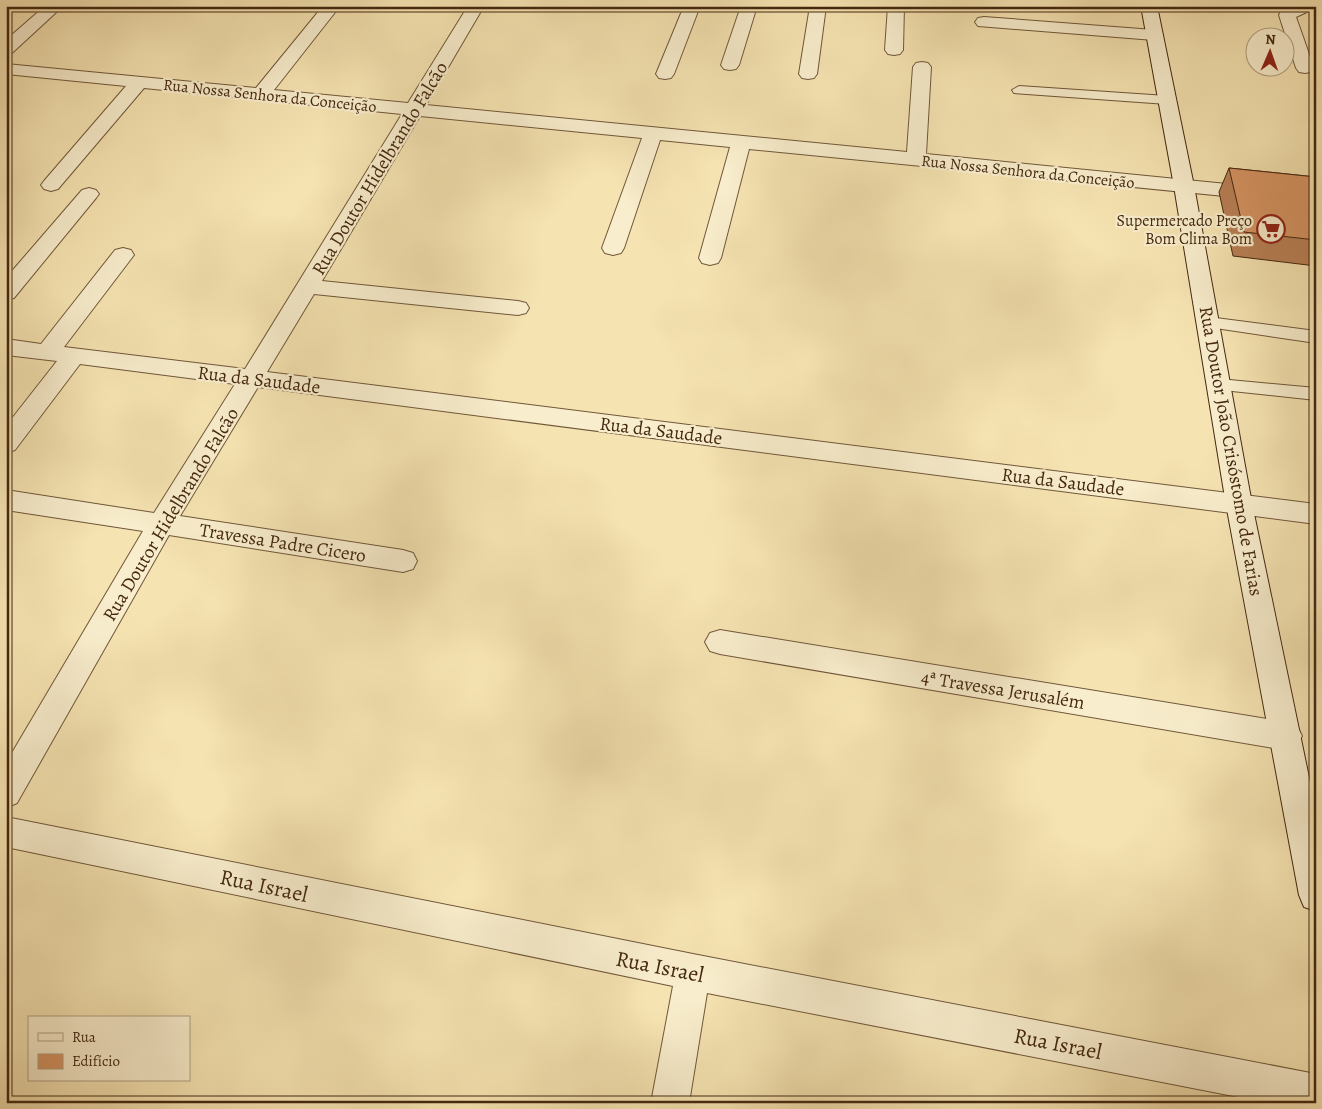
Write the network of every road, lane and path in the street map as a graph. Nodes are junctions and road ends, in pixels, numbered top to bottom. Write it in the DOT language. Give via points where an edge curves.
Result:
graph roads {
  1 [pos="55,6"];
  2 [pos="332,6"];
  3 [pos="476,6"];
  4 [pos="692,6"];
  5 [pos="749,6"];
  6 [pos="818,6"];
  7 [pos="896,6"];
  8 [pos="1149,6"];
  9 [pos="1305,6"];
  10 [pos="984,22"];
  11 [pos="1154,35"];
  12 [pos="6,49"];
  13 [pos="894,50"];
  14 [pos="730,65"];
  15 [pos="922,68"];
  16 [pos="1305,68"];
  17 [pos="6,69"];
  18 [pos="664,74"];
  19 [pos="808,74"];
  20 [pos="139,82"];
  21 [pos="1019,90"];
  22 [pos="260,94"];
  23 [pos="1167,100"];
  24 [pos="413,110"];
  25 [pos="653,133"];
  26 [pos="741,142"];
  27 [pos="916,159"];
  28 [pos="51,185"];
  29 [pos="1184,186"];
  30 [pos="89,194"];
  31 [pos="1316,199"];
  32 [pos="613,248"];
  33 [pos="123,255"];
  34 [pos="710,258"];
  35 [pos="319,288"];
  36 [pos="6,293"];
  37 [pos="518,308"];
  38 [pos="1208,322"];
  39 [pos="1316,337"];
  40 [pos="6,347"];
  41 [pos="47,352"];
  42 [pos="74,356"];
  43 [pos="252,377"];
  44 [pos="1219,386"];
  45 [pos="1316,394"];
  46 [pos="6,444"];
  47 [pos="6,500"];
  48 [pos="1240,504"];
  49 [pos="1316,514"];
  50 [pos="162,523"];
  51 [pos="403,561"];
  52 [pos="720,642"];
  53 [pos="1286,736"];
  54 [pos="6,793"];
  55 [pos="6,832"];
  56 [pos="1316,895"];
  57 [pos="693,972"];
  58 [pos="1316,1093"];
  59 [pos="670,1103"];
  1 -- 12 [label="street"];
  2 -- 22 [label="street"];
  3 -- 24 [label="street, Rua Doutor Hidelbrando Falcão"];
  4 -- 18 [label="street"];
  5 -- 14 [label="street"];
  6 -- 19 [label="street"];
  7 -- 13 [label="street"];
  8 -- 11 [label="street, Rua Doutor João Crisóstomo de Farias"];
  9 -- 16 [label="street" via="1287,15"];
  10 -- 11 [label="street"];
  11 -- 23 [label="street, Rua Doutor João Crisóstomo de Farias"];
  15 -- 27 [label="street"];
  17 -- 20 [label="street, Rua Nossa Senhora da Conceição"];
  20 -- 22 [label="street, Rua Nossa Senhora da Conceição"];
  20 -- 28 [label="street"];
  21 -- 23 [label="lane"];
  22 -- 24 [label="street, Rua Nossa Senhora da Conceição"];
  23 -- 29 [label="street, Rua Doutor João Crisóstomo de Farias"];
  24 -- 25 [label="street, Rua Nossa Senhora da Conceição"];
  24 -- 35 [label="street, Rua Doutor Hidelbrando Falcão"];
  25 -- 26 [label="street, Rua Nossa Senhora da Conceição"];
  25 -- 32 [label="street"];
  26 -- 27 [label="street, Rua Nossa Senhora da Conceição"];
  26 -- 34 [label="street"];
  27 -- 29 [label="street, Rua Nossa Senhora da Conceição"];
  29 -- 31 [label="street, Rua Nossa Senhora da Conceição"];
  29 -- 38 [label="street, Rua Doutor João Crisóstomo de Farias"];
  30 -- 36 [label="street"];
  33 -- 41 [label="street"];
  35 -- 37 [label="street"];
  35 -- 43 [label="street, Rua Doutor Hidelbrando Falcão"];
  38 -- 39 [label="lane"];
  38 -- 44 [label="street, Rua Doutor João Crisóstomo de Farias"];
  40 -- 41 [label="street, Rua da Saudade"];
  41 -- 42 [label="street, Rua da Saudade"];
  42 -- 43 [label="street, Rua da Saudade"];
  42 -- 46 [label="street"];
  43 -- 48 [label="street, Rua da Saudade"];
  43 -- 50 [label="street, Rua Doutor Hidelbrando Falcão"];
  44 -- 45 [label="lane"];
  44 -- 48 [label="street, Rua Doutor João Crisóstomo de Farias"];
  47 -- 50 [label="street, Travessa Padre Cicero"];
  48 -- 49 [label="street, Rua da Saudade"];
  48 -- 53 [label="street, Rua Doutor João Crisóstomo de Farias"];
  50 -- 51 [label="street, Travessa Padre Cicero"];
  50 -- 54 [label="street, Rua Doutor Hidelbrando Falcão"];
  52 -- 53 [label="street, 4ª Travessa Jerusalém"];
  53 -- 56 [label="street, Rua Doutor João Crisóstomo de Farias"];
  55 -- 57 [label="street, Rua Israel"];
  57 -- 58 [label="street, Rua Israel"];
  57 -- 59 [label="street"];
}
